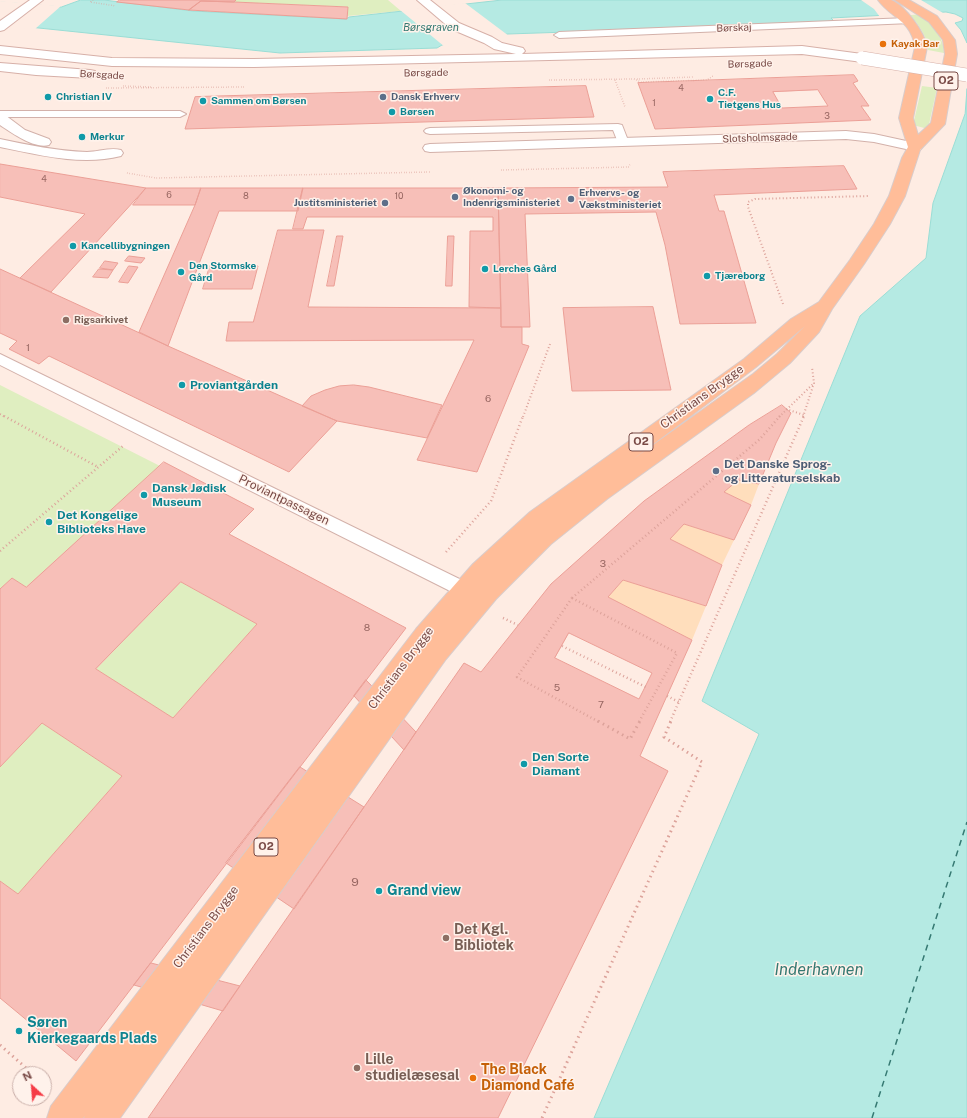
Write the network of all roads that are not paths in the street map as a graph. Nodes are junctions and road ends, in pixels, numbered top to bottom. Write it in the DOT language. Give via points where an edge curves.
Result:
graph roads {
  1 [pos="884,0"];
  2 [pos="901,0"];
  3 [pos="35,2"];
  4 [pos="426,3"];
  5 [pos="906,18"];
  6 [pos="455,26"];
  7 [pos="2,27"];
  8 [pos="559,35"];
  9 [pos="0,49"];
  10 [pos="556,57"];
  11 [pos="480,58"];
  12 [pos="857,58"];
  13 [pos="726,64"];
  14 [pos="0,67"];
  15 [pos="498,71"];
  16 [pos="382,73"];
  17 [pos="103,75"];
  18 [pos="162,75"];
  19 [pos="967,75"];
  20 [pos="0,114"];
  21 [pos="180,114"];
  22 [pos="0,118"];
  23 [pos="6,128"];
  24 [pos="430,132"];
  25 [pos="0,142"];
  26 [pos="623,143"];
  27 [pos="915,147"];
  28 [pos="430,148"];
  29 [pos="116,153"];
  30 [pos="87,156"];
  31 [pos="0,360"];
  32 [pos="473,594"];
  33 [pos="63,1118"];
  34 [pos="100,1118"];
  1 -- 5 [label="main road"];
  2 -- 27 [label="main road, Christians Brygge / O2" via="926,14 945,32 951,54 938,124"];
  3 -- 7 [label="street"];
  4 -- 6 [label="street"];
  5 -- 8 [label="lane, Børskaj"];
  5 -- 27 [label="main road" via="915,30 921,45 906,118"];
  6 -- 10 [label="street" via="505,48"];
  6 -- 11 [label="street" via="464,45"];
  7 -- 9 [label="street" via="7,34"];
  9 -- 11 [label="street, Børsgade" via="112,62 254,63"];
  10 -- 11 [label="street, Børsgade"];
  10 -- 12 [label="street, Børsgade" via="802,50"];
  11 -- 15 [label="street"];
  12 -- 13 [label="street, Børsgade"];
  12 -- 19 [label="street, bridge"];
  14 -- 17 [label="street, Børsgade" via="36,72"];
  16 -- 18 [label="street" via="355,69"];
  20 -- 21 [label="lane"];
  22 -- 23 [label="street"];
  23 -- 30 [label="street"];
  24 -- 26 [label="lane" via="618,127"];
  25 -- 30 [label="street" via="34,150"];
  26 -- 27 [label="street, Slotsholmsgade" via="846,135"];
  26 -- 28 [label="street, Slotsholmsgade"];
  27 -- 32 [label="main road, Christians Brygge / O2" via="897,195 865,252 847,278 802,329 776,364 744,391 585,504 498,580"];
  29 -- 30 [label="street"];
  31 -- 32 [label="lane, Proviantpassagen"];
  32 -- 33 [label="main road, Christians Brygge / O2" via="424,636"];
  32 -- 34 [label="main road, Christians Brygge / O2" via="438,652"];
}
